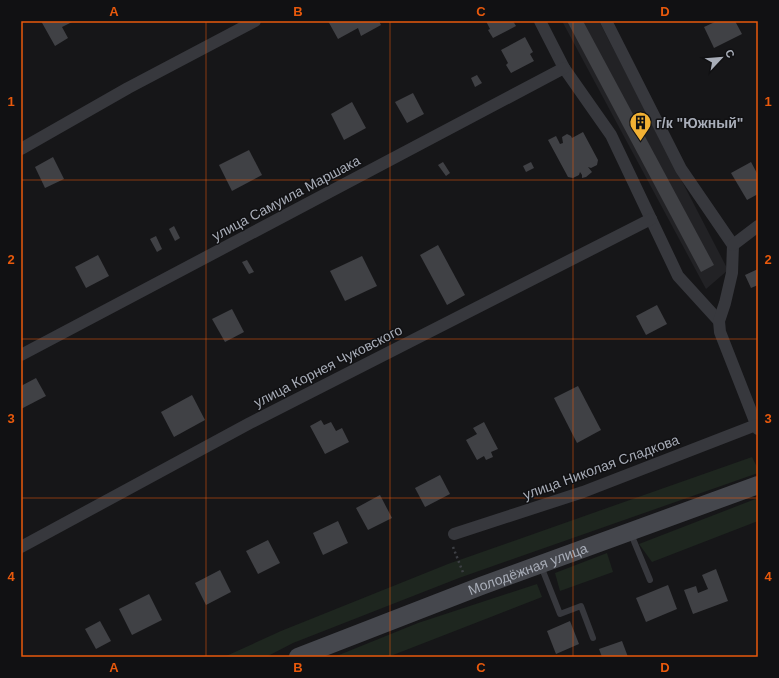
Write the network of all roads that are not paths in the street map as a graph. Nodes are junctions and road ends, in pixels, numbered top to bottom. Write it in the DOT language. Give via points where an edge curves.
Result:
graph roads {
  1 [pos="255,21"];
  2 [pos="540,21"];
  3 [pos="606,21"];
  4 [pos="564,68"];
  5 [pos="21,149"];
  6 [pos="651,219"];
  7 [pos="758,226"];
  8 [pos="733,245"];
  9 [pos="719,321"];
  10 [pos="21,355"];
  11 [pos="757,427"];
  12 [pos="758,485"];
  13 [pos="631,532"];
  14 [pos="454,534"];
  15 [pos="21,546"];
  16 [pos="541,564"];
  17 [pos="650,580"];
  18 [pos="593,638"];
  19 [pos="298,657"];
  1 -- 5 [label="street" via="128,88"];
  2 -- 4 [label="street"];
  3 -- 8 [label="street" via="681,169"];
  4 -- 6 [label="street" via="611,135"];
  4 -- 10 [label="street, улица Самуила Маршака"];
  6 -- 9 [label="street" via="678,276"];
  6 -- 15 [label="street, улица Корнея Чуковского" via="250,423"];
  7 -- 8 [label="street"];
  8 -- 9 [label="street" via="732,273"];
  9 -- 11 [label="street" via="720,332"];
  11 -- 14 [label="street, улица Николая Сладкова" via="583,492"];
  12 -- 13 [label="street, Молодёжная улица"];
  13 -- 16 [label="street, Молодёжная улица"];
  13 -- 17 [label="lane"];
  16 -- 18 [label="lane" via="560,614 581,606"];
  16 -- 19 [label="street, Молодёжная улица"];
}
